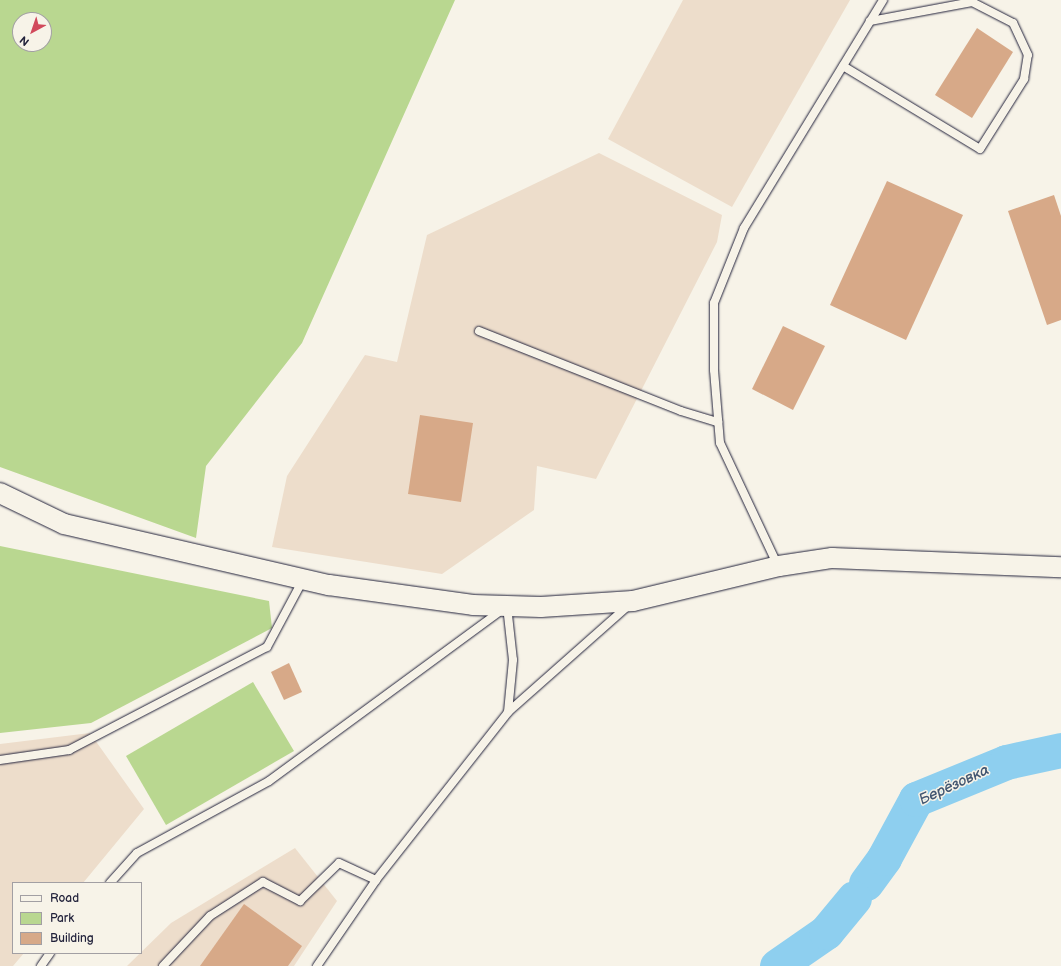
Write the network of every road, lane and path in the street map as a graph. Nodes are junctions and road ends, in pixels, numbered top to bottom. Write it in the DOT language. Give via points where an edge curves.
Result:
graph roads {
  1 [pos="883,0"];
  2 [pos="870,21"];
  3 [pos="843,66"];
  4 [pos="479,331"];
  5 [pos="718,422"];
  6 [pos="0,493"];
  7 [pos="779,566"];
  8 [pos="1061,567"];
  9 [pos="304,579"];
  10 [pos="633,601"];
  11 [pos="507,606"];
  12 [pos="508,712"];
  13 [pos="0,760"];
  14 [pos="376,880"];
  15 [pos="111,882"];
  16 [pos="49,954"];
  17 [pos="41,966"];
  18 [pos="162,966"];
  19 [pos="317,966"];
  1 -- 2 [label="lane"];
  2 -- 3 [label="lane"];
  2 -- 3 [label="lane" via="972,2 1013,23 1028,55 1024,79 980,149"];
  3 -- 5 [label="lane" via="744,228 714,303 714,370"];
  4 -- 5 [label="lane" via="681,411"];
  5 -- 7 [label="lane" via="720,443"];
  6 -- 9 [label="street" via="64,524"];
  7 -- 8 [label="street" via="832,558"];
  7 -- 10 [label="street"];
  9 -- 11 [label="street" via="394,596 473,605"];
  9 -- 13 [label="lane" via="268,646 70,750"];
  10 -- 11 [label="street" via="541,607"];
  10 -- 12 [label="lane"];
  11 -- 12 [label="lane" via="513,660"];
  11 -- 15 [label="lane" via="269,781 137,853"];
  12 -- 14 [label="lane"];
  14 -- 18 [label="lane" via="339,863 300,901 263,882 210,916"];
  14 -- 19 [label="lane"];
  16 -- 17 [label="lane"];
}
